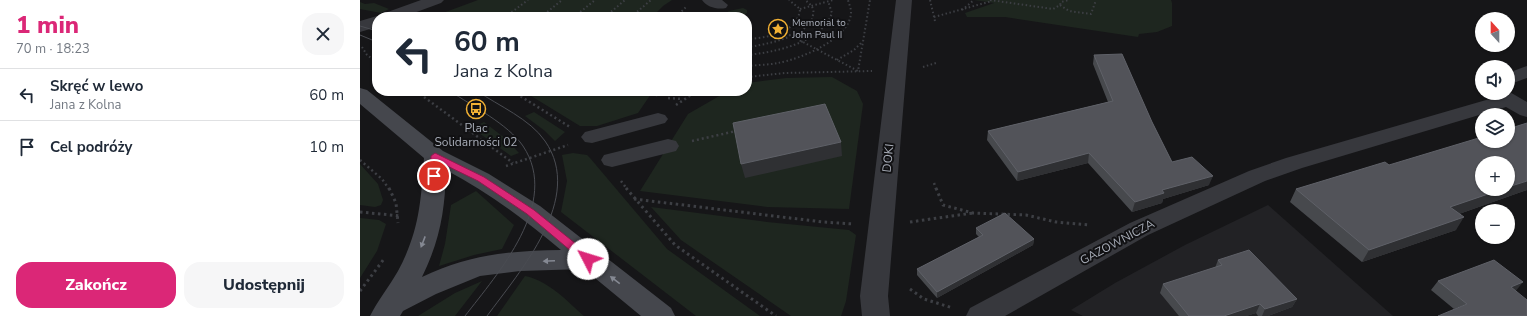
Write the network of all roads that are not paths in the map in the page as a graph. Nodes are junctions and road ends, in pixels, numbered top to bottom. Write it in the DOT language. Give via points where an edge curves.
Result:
graph roads {
  1 [pos="436,0"];
  2 [pos="904,0"];
  3 [pos="402,12"];
  4 [pos="372,23"];
  5 [pos="360,27"];
  6 [pos="1527,72"];
  7 [pos="1515,76"];
  8 [pos="360,94"];
  9 [pos="1493,100"];
  10 [pos="1507,100"];
  11 [pos="1527,111"];
  12 [pos="658,119"];
  13 [pos="592,137"];
  14 [pos="668,146"];
  15 [pos="435,156"];
  16 [pos="615,169"];
  17 [pos="588,259"];
  18 [pos="390,309"];
  19 [pos="647,311"];
  20 [pos="876,316"];
  21 [pos="981,316"];
  1 -- 3 [label="street"];
  2 -- 20 [label="street, DOKI" via="874,296"];
  4 -- 5 [label="street"];
  6 -- 7 [label="street"];
  8 -- 15 [label="main road"];
  9 -- 21 [label="street, GAZOWNICZA" via="1257,176 1139,229"];
  10 -- 11 [label="street"];
  12 -- 13 [label="street"];
  14 -- 16 [label="street" via="639,152"];
  15 -- 17 [label="main road" via="481,179 531,212"];
  15 -- 18 [label="main road, one-way" via="430,222 414,264"];
  17 -- 18 [label="main road, one-way" via="504,263 479,267 455,274"];
  19 -- 17 [label="main road, one-way"];
}
